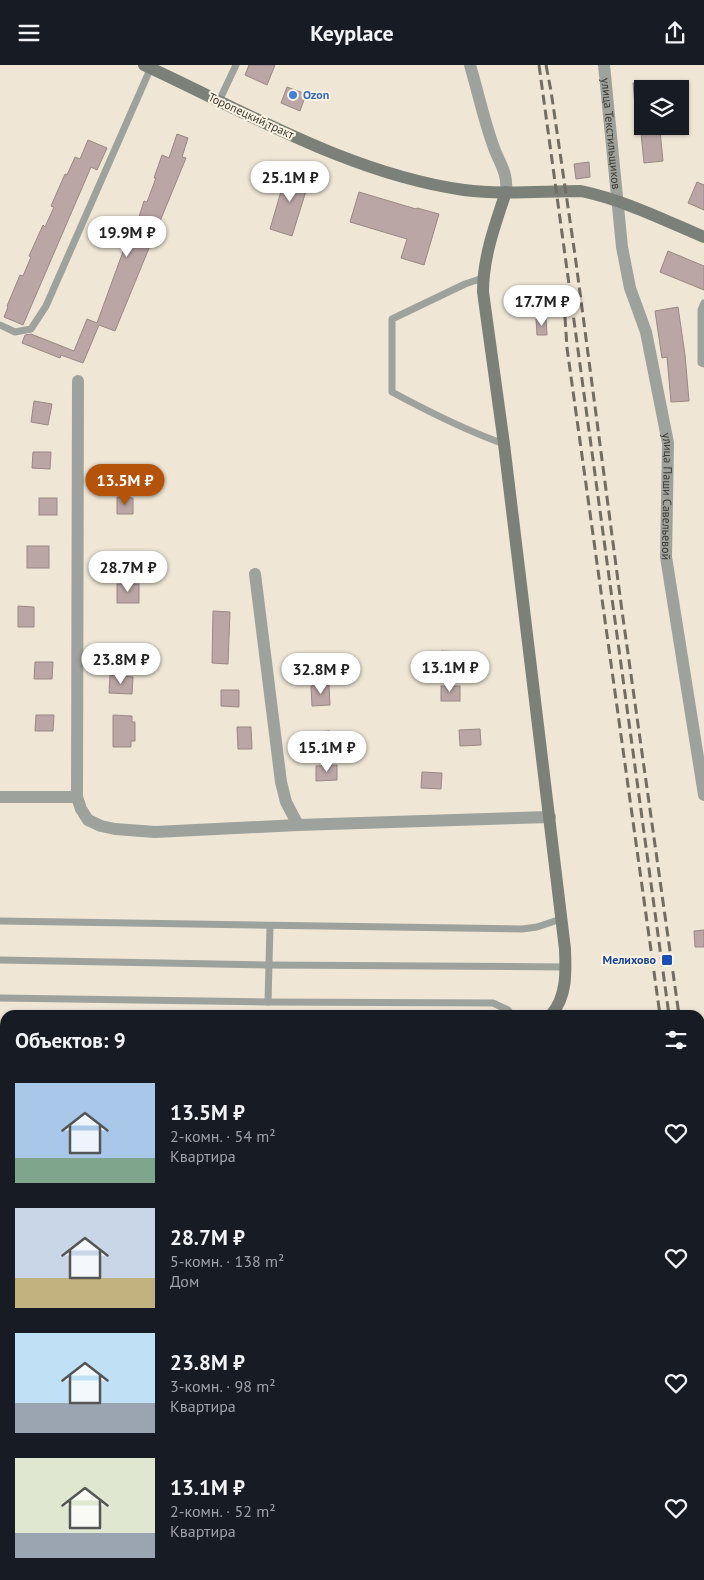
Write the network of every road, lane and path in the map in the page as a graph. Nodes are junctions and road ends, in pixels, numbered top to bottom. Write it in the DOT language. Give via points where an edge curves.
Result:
graph roads {
  1 [pos="236,65"];
  2 [pos="470,65"];
  3 [pos="604,65"];
  4 [pos="149,66"];
  5 [pos="220,101"];
  6 [pos="506,192"];
  7 [pos="617,201"];
  8 [pos="704,237"];
  9 [pos="483,278"];
  10 [pos="704,303"];
  11 [pos="0,325"];
  12 [pos="702,329"];
  13 [pos="704,364"];
  14 [pos="78,381"];
  15 [pos="504,444"];
  16 [pos="255,575"];
  17 [pos="704,795"];
  18 [pos="0,797"];
  19 [pos="77,797"];
  20 [pos="550,817"];
  21 [pos="298,825"];
  22 [pos="561,919"];
  23 [pos="0,921"];
  24 [pos="270,926"];
  25 [pos="0,960"];
  26 [pos="268,965"];
  27 [pos="566,967"];
  28 [pos="0,998"];
  29 [pos="268,1002"];
  30 [pos="508,1010"];
  31 [pos="555,1010"];
  1 -- 5 [label="lane"];
  2 -- 6 [label="street" via="494,148 506,174"];
  3 -- 7 [label="street, улица Текстильщиков"];
  4 -- 5 [label="street, Торопецкий тракт"];
  4 -- 11 [label="lane" via="46,306 31,329 15,332"];
  5 -- 6 [label="street, Торопецкий тракт" via="330,152 389,172 442,186"];
  6 -- 7 [label="street, Торопецкий тракт" via="582,191"];
  6 -- 9 [label="street" via="489,245"];
  7 -- 8 [label="street"];
  7 -- 17 [label="street, улица Паши Савельевой" via="630,288 646,332 668,443 666,557"];
  9 -- 15 [label="street"];
  9 -- 15 [label="lane" via="392,319 392,392 463,429"];
  10 -- 12 [label="lane"];
  12 -- 13 [label="lane" via="701,363"];
  14 -- 19 [label="street"];
  15 -- 20 [label="street"];
  16 -- 21 [label="street" via="281,782 286,802"];
  18 -- 19 [label="street"];
  19 -- 21 [label="street" via="88,820 116,829 155,832"];
  20 -- 21 [label="street"];
  20 -- 22 [label="street"];
  22 -- 24 [label="lane" via="522,929"];
  22 -- 27 [label="street"];
  23 -- 24 [label="lane"];
  24 -- 26 [label="lane"];
  25 -- 26 [label="lane"];
  26 -- 27 [label="lane"];
  26 -- 29 [label="lane"];
  27 -- 31 [label="street" via="566,981"];
  28 -- 29 [label="lane"];
  29 -- 30 [label="lane" via="492,1003"];
}
